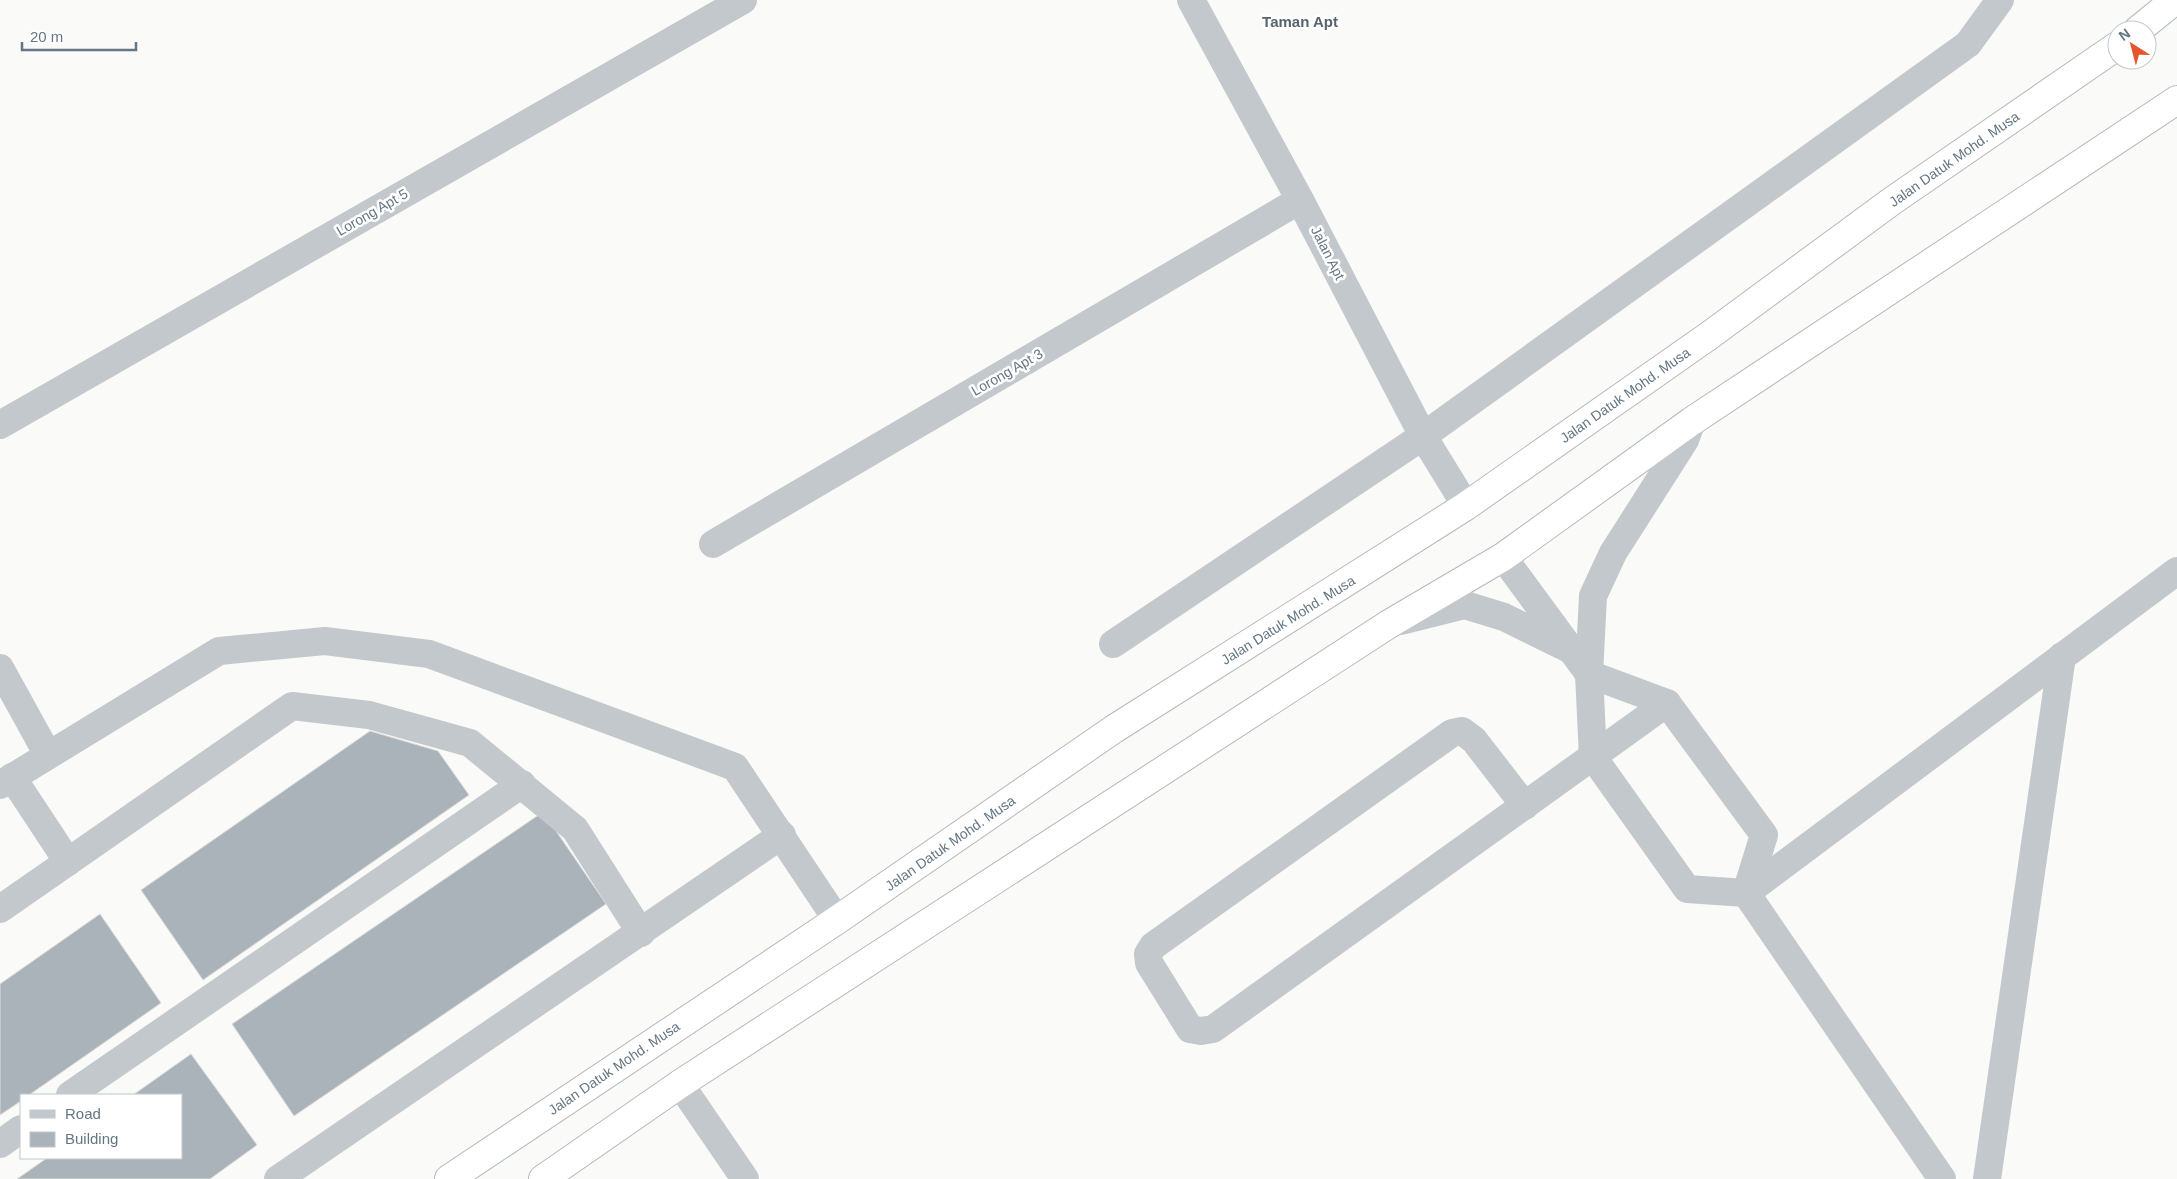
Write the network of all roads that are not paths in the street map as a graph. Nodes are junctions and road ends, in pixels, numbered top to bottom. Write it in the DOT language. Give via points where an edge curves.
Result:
graph roads {
  1 [pos="743,0"];
  2 [pos="2000,0"];
  3 [pos="2175,0"];
  4 [pos="1194,1"];
  5 [pos="2150,20"];
  6 [pos="2107,53"];
  7 [pos="2177,100"];
  8 [pos="1300,200"];
  9 [pos="1692,421"];
  10 [pos="0,425"];
  11 [pos="1423,436"];
  12 [pos="1466,506"];
  13 [pos="713,544"];
  14 [pos="1503,557"];
  15 [pos="2177,571"];
  16 [pos="1390,624"];
  17 [pos="1113,644"];
  18 [pos="1572,651"];
  19 [pos="2062,656"];
  20 [pos="0,668"];
  21 [pos="1589,674"];
  22 [pos="1667,703"];
  23 [pos="48,755"];
  24 [pos="1593,757"];
  25 [pos="6,781"];
  26 [pos="522,784"];
  27 [pos="1525,806"];
  28 [pos="782,835"];
  29 [pos="68,862"];
  30 [pos="1746,893"];
  31 [pos="0,909"];
  32 [pos="837,920"];
  33 [pos="641,933"];
  34 [pos="680,1084"];
  35 [pos="71,1094"];
  36 [pos="20,1130"];
  37 [pos="0,1144"];
  38 [pos="743,1178"];
  39 [pos="278,1179"];
  40 [pos="449,1179"];
  41 [pos="543,1179"];
  42 [pos="1942,1179"];
  43 [pos="1987,1179"];
  1 -- 10 [label="street, Lorong Apt 5"];
  2 -- 11 [label="street" via="1968,44"];
  3 -- 5 [label="highway"];
  4 -- 8 [label="street, Jalan Apt"];
  6 -- 12 [label="highway, Jalan Datuk Mohd. Musa"];
  7 -- 9 [label="highway"];
  8 -- 11 [label="street, Jalan Apt"];
  8 -- 13 [label="street, Lorong Apt 3"];
  9 -- 14 [label="highway"];
  9 -- 21 [label="street" via="1685,440 1613,553 1593,596"];
  11 -- 12 [label="street, Jalan Apt"];
  11 -- 17 [label="street"];
  12 -- 32 [label="highway, Jalan Datuk Mohd. Musa" via="1114,729"];
  14 -- 16 [label="highway"];
  14 -- 18 [label="street"];
  15 -- 19 [label="street"];
  16 -- 18 [label="street" via="1465,605 1504,617"];
  16 -- 34 [label="highway"];
  18 -- 21 [label="street"];
  19 -- 30 [label="street"];
  19 -- 43 [label="street"];
  20 -- 23 [label="street"];
  21 -- 22 [label="street"];
  21 -- 24 [label="street"];
  22 -- 24 [label="street"];
  22 -- 30 [label="street" via="1764,835"];
  23 -- 25 [label="street"];
  23 -- 28 [label="street" via="219,651 325,641 429,654 735,767"];
  24 -- 27 [label="street"];
  24 -- 30 [label="street" via="1687,889"];
  25 -- 29 [label="street"];
  26 -- 29 [label="street" via="470,743 370,715 292,706"];
  26 -- 33 [label="street" via="576,829"];
  26 -- 35 [label="street"];
  27 -- 27 [label="street" via="1213,1029 1190,1029 1149,963 1148,954 1153,946 1452,732 1462,730 1474,740"];
  28 -- 32 [label="street"];
  28 -- 33 [label="street"];
  29 -- 31 [label="street"];
  30 -- 42 [label="street"];
  32 -- 40 [label="highway, Jalan Datuk Mohd. Musa"];
  33 -- 39 [label="street"];
  34 -- 38 [label="street"];
  34 -- 41 [label="highway"];
  36 -- 37 [label="street"];
}
